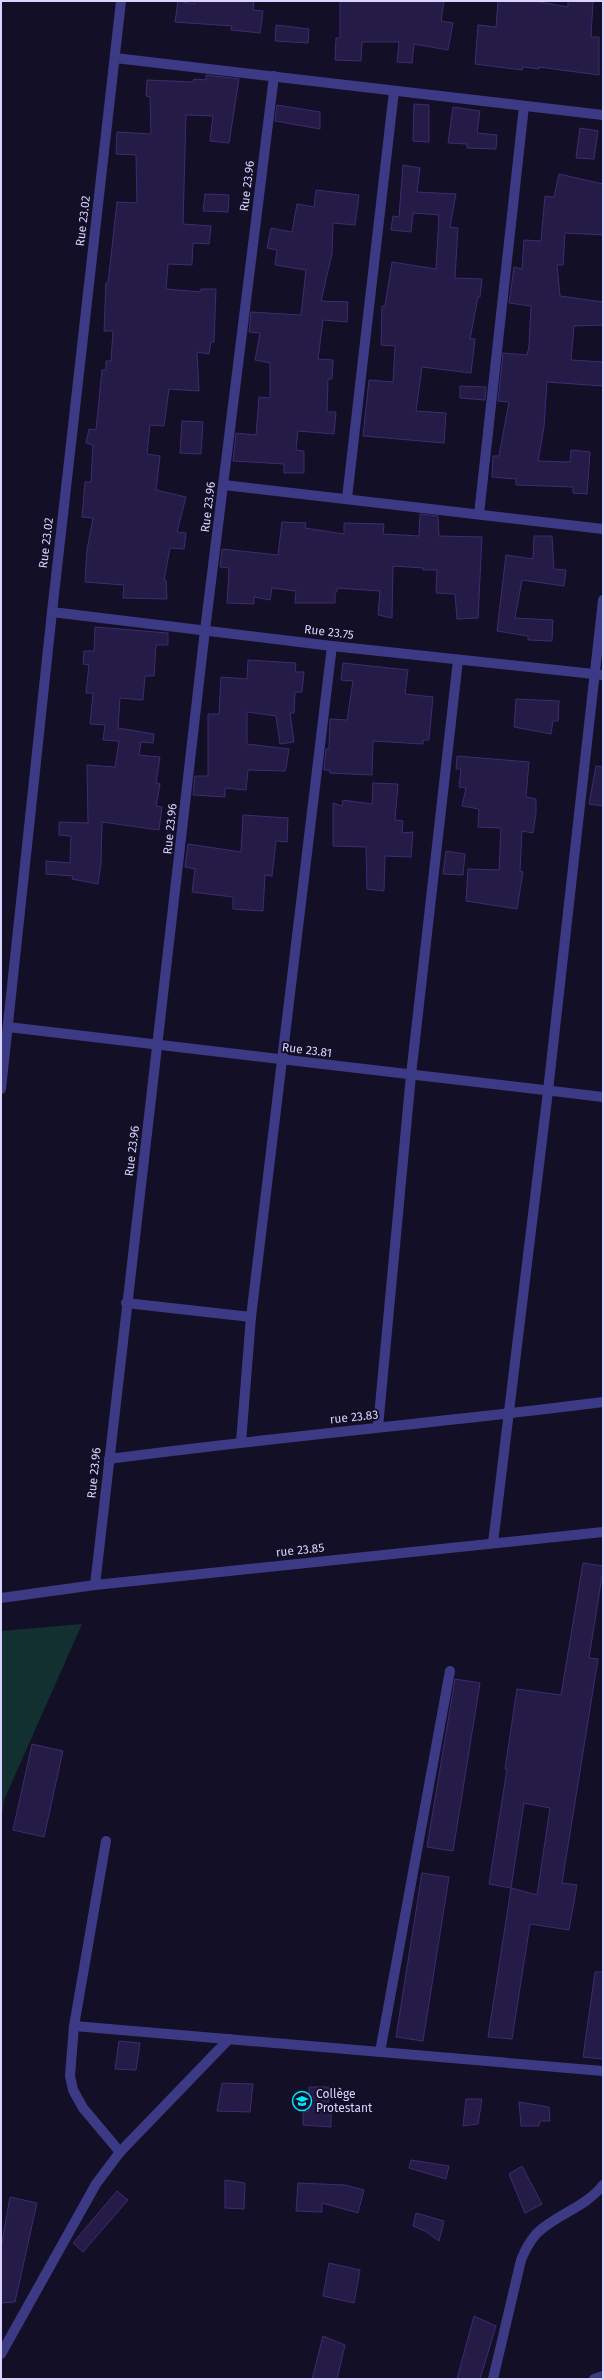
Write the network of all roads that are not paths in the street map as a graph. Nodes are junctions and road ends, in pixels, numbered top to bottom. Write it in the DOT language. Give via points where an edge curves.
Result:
graph roads {
  1 [pos="121,1"];
  2 [pos="115,58"];
  3 [pos="274,76"];
  4 [pos="394,91"];
  5 [pos="524,106"];
  6 [pos="603,115"];
  7 [pos="224,485"];
  8 [pos="347,498"];
  9 [pos="479,514"];
  10 [pos="603,529"];
  11 [pos="603,600"];
  12 [pos="52,612"];
  13 [pos="205,630"];
  14 [pos="332,646"];
  15 [pos="458,660"];
  16 [pos="599,675"];
  17 [pos="8,1027"];
  18 [pos="158,1044"];
  19 [pos="282,1061"];
  20 [pos="411,1075"];
  21 [pos="1,1089"];
  22 [pos="548,1091"];
  23 [pos="603,1097"];
  24 [pos="126,1303"];
  25 [pos="251,1317"];
  26 [pos="603,1402"];
  27 [pos="509,1414"];
  28 [pos="378,1427"];
  29 [pos="241,1442"];
  30 [pos="109,1459"];
  31 [pos="603,1532"];
  32 [pos="493,1543"];
  33 [pos="95,1585"];
  34 [pos="1,1598"];
  35 [pos="450,1671"];
  36 [pos="106,1841"];
  37 [pos="74,2026"];
  38 [pos="229,2039"];
  39 [pos="380,2052"];
  40 [pos="603,2071"];
  41 [pos="120,2152"];
  42 [pos="603,2185"];
  43 [pos="1,2354"];
  44 [pos="603,2376"];
  45 [pos="493,2379"];
  46 [pos="594,2379"];
  1 -- 2 [label="street, Rue 23.02"];
  2 -- 3 [label="street"];
  2 -- 12 [label="street, Rue 23.02"];
  3 -- 4 [label="street"];
  3 -- 7 [label="street, Rue 23.96"];
  4 -- 5 [label="street"];
  4 -- 8 [label="street"];
  5 -- 6 [label="street"];
  5 -- 9 [label="street"];
  7 -- 8 [label="street"];
  7 -- 13 [label="street, Rue 23.96"];
  8 -- 9 [label="street"];
  9 -- 10 [label="street"];
  11 -- 16 [label="street"];
  12 -- 13 [label="street, Rue 23.75"];
  12 -- 17 [label="street, Rue 23.02"];
  13 -- 14 [label="street, Rue 23.75"];
  13 -- 18 [label="street, Rue 23.96"];
  14 -- 15 [label="street, Rue 23.75"];
  14 -- 19 [label="street"];
  15 -- 16 [label="street, Rue 23.75"];
  15 -- 20 [label="street"];
  16 -- 22 [label="street"];
  17 -- 18 [label="street, Rue 23.81"];
  17 -- 21 [label="street, Rue 23.02"];
  18 -- 19 [label="street, Rue 23.81"];
  18 -- 24 [label="street, Rue 23.96"];
  19 -- 20 [label="street, Rue 23.81"];
  19 -- 25 [label="street"];
  20 -- 22 [label="street, Rue 23.81"];
  20 -- 28 [label="street"];
  22 -- 23 [label="street, Rue 23.81"];
  22 -- 27 [label="street"];
  24 -- 25 [label="street"];
  24 -- 30 [label="street, Rue 23.96"];
  25 -- 29 [label="street"];
  26 -- 27 [label="street, rue 23.83"];
  27 -- 28 [label="street, rue 23.83"];
  27 -- 32 [label="street"];
  28 -- 29 [label="street, rue 23.83"];
  29 -- 30 [label="street, rue 23.83"];
  30 -- 33 [label="street, Rue 23.96"];
  31 -- 32 [label="street, rue 23.85"];
  32 -- 33 [label="street, rue 23.85"];
  33 -- 34 [label="street, rue 23.85"];
  35 -- 39 [label="street"];
  36 -- 37 [label="street"];
  37 -- 38 [label="street"];
  37 -- 41 [label="street" via="70,2076 73,2090 83,2108"];
  38 -- 39 [label="street"];
  38 -- 41 [label="street"];
  39 -- 40 [label="street"];
  41 -- 43 [label="street" via="75,2217"];
  42 -- 45 [label="street" via="591,2198 538,2232 528,2244 521,2260"];
  44 -- 46 [label="street"];
}
